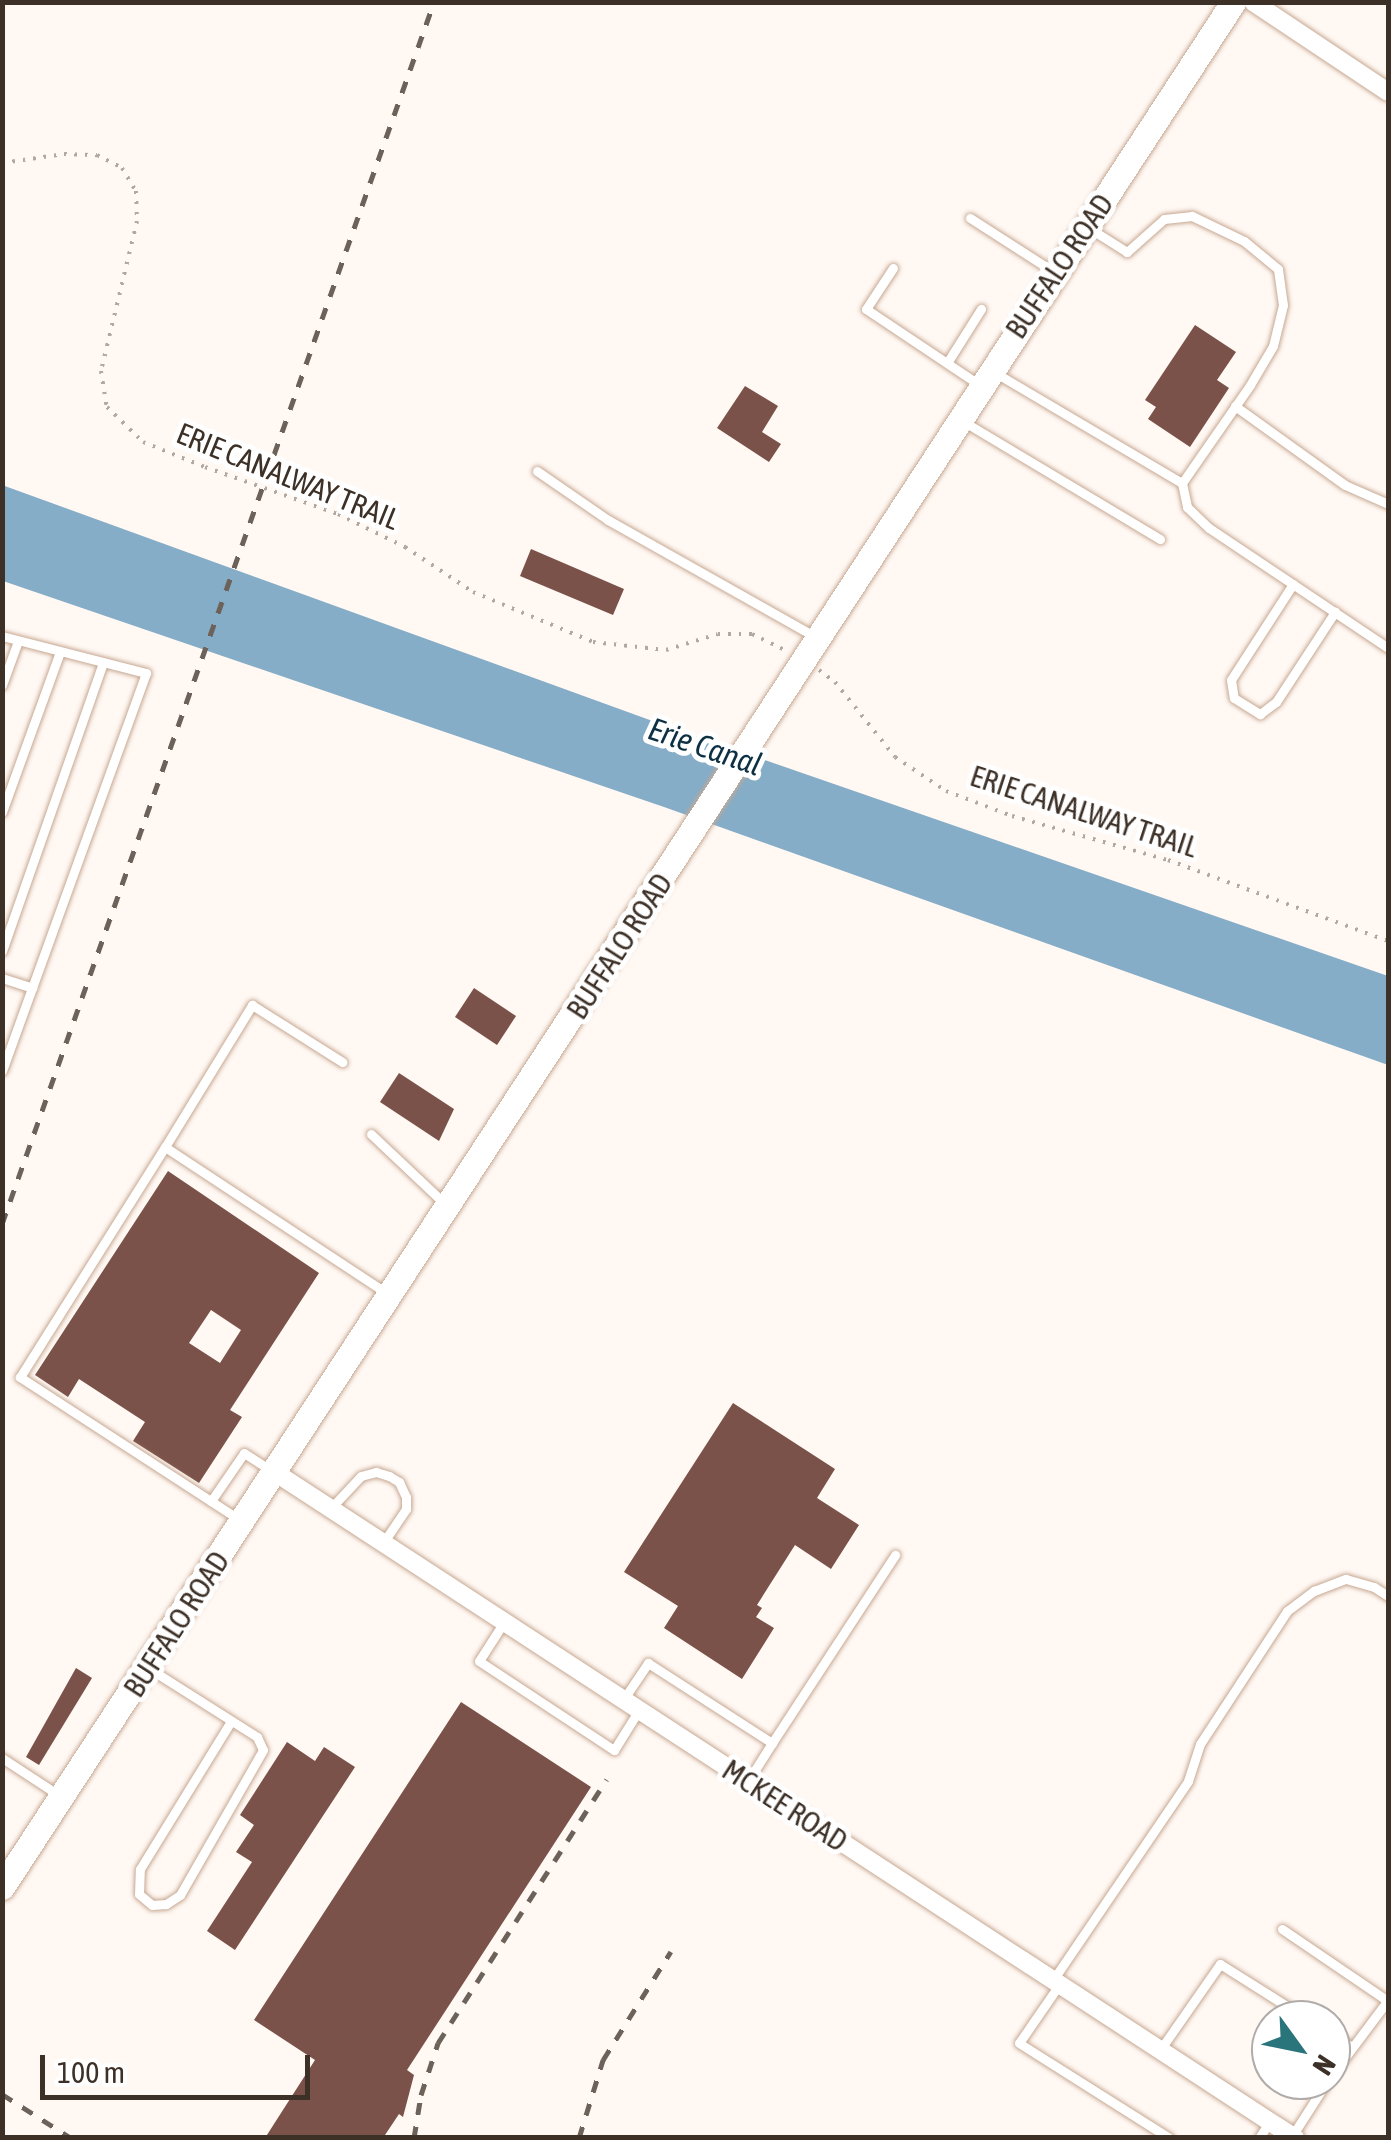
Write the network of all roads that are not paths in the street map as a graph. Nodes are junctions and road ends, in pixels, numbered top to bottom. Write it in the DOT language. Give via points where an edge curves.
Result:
graph roads {
  1 [pos="1253,2"];
  2 [pos="1224,5"];
  3 [pos="1388,92"];
  4 [pos="970,218"];
  5 [pos="1086,227"];
  6 [pos="893,268"];
  7 [pos="1056,274"];
  8 [pos="981,310"];
  9 [pos="947,363"];
  10 [pos="985,377"];
  11 [pos="1236,406"];
  12 [pos="959,419"];
  13 [pos="537,472"];
  14 [pos="1182,483"];
  15 [pos="1388,504"];
  16 [pos="1160,539"];
  17 [pos="1294,584"];
  18 [pos="1335,612"];
  19 [pos="2,636"];
  20 [pos="18,641"];
  21 [pos="1388,648"];
  22 [pos="812,649"];
  23 [pos="60,652"];
  24 [pos="103,662"];
  25 [pos="2,685"];
  26 [pos="2,812"];
  27 [pos="2,951"];
  28 [pos="2,978"];
  29 [pos="32,988"];
  30 [pos="342,1062"];
  31 [pos="2,1071"];
  32 [pos="370,1134"];
  33 [pos="165,1147"];
  34 [pos="450,1206"];
  35 [pos="391,1297"];
  36 [pos="276,1473"];
  37 [pos="211,1501"];
  38 [pos="330,1509"];
  39 [pos="244,1522"];
  40 [pos="383,1543"];
  41 [pos="896,1555"];
  42 [pos="1388,1596"];
  43 [pos="504,1622"];
  44 [pos="148,1667"];
  45 [pos="631,1705"];
  46 [pos="231,1720"];
  47 [pos="772,1743"];
  48 [pos="2,1758"];
  49 [pos="748,1781"];
  50 [pos="62,1798"];
  51 [pos="2,1888"];
  52 [pos="1282,1929"];
  53 [pos="1056,1982"];
  54 [pos="1277,2000"];
  55 [pos="1388,2001"];
  56 [pos="1351,2045"];
  57 [pos="1160,2050"];
  58 [pos="1317,2100"];
  59 [pos="1264,2129"];
  60 [pos="1294,2137"];
  61 [pos="1168,2138"];
  1 -- 3 [label="street"];
  2 -- 5 [label="main road, BUFFALO ROAD"];
  4 -- 7 [label="lane"];
  5 -- 7 [label="main road, BUFFALO ROAD"];
  5 -- 11 [label="lane" via="1127,252 1164,219 1192,216 1244,242 1278,270 1283,305 1273,346"];
  6 -- 9 [label="lane" via="866,309"];
  7 -- 10 [label="main road, BUFFALO ROAD"];
  8 -- 9 [label="lane"];
  9 -- 10 [label="lane"];
  10 -- 12 [label="main road, BUFFALO ROAD"];
  10 -- 14 [label="lane"];
  11 -- 14 [label="lane"];
  11 -- 15 [label="lane" via="1345,486"];
  12 -- 16 [label="lane"];
  12 -- 22 [label="main road, BUFFALO ROAD"];
  13 -- 22 [label="lane"];
  14 -- 17 [label="lane" via="1187,507 1209,528"];
  17 -- 18 [label="lane"];
  17 -- 18 [label="lane" via="1231,680 1234,698 1260,714 1276,702"];
  18 -- 21 [label="lane"];
  19 -- 20 [label="lane"];
  20 -- 23 [label="lane"];
  20 -- 25 [label="lane"];
  22 -- 34 [label="main road, BUFFALO ROAD"];
  23 -- 24 [label="lane"];
  23 -- 26 [label="lane"];
  24 -- 27 [label="lane"];
  24 -- 29 [label="lane" via="146,674"];
  28 -- 29 [label="lane"];
  29 -- 31 [label="lane"];
  30 -- 33 [label="lane" via="252,1006"];
  32 -- 34 [label="lane"];
  33 -- 35 [label="lane"];
  33 -- 37 [label="lane" via="20,1378"];
  34 -- 35 [label="main road, BUFFALO ROAD"];
  35 -- 36 [label="main road, BUFFALO ROAD"];
  36 -- 37 [label="lane" via="244,1453"];
  36 -- 38 [label="street, MCKEE ROAD"];
  36 -- 39 [label="main road, BUFFALO ROAD"];
  37 -- 39 [label="lane"];
  38 -- 40 [label="street, MCKEE ROAD"];
  38 -- 40 [label="lane" via="361,1476 376,1472 399,1482 406,1509"];
  39 -- 44 [label="main road, BUFFALO ROAD"];
  40 -- 43 [label="street, MCKEE ROAD"];
  41 -- 47 [label="lane"];
  42 -- 53 [label="lane" via="1346,1579 1287,1611 1200,1744 1188,1781"];
  43 -- 45 [label="street, MCKEE ROAD"];
  43 -- 45 [label="lane" via="480,1662 614,1750"];
  44 -- 46 [label="lane"];
  44 -- 50 [label="main road, BUFFALO ROAD"];
  45 -- 47 [label="lane" via="648,1663"];
  45 -- 49 [label="street, MCKEE ROAD"];
  46 -- 46 [label="lane" via="258,1738 263,1750 180,1895 152,1905 139,1894 140,1869"];
  47 -- 49 [label="lane"];
  48 -- 50 [label="lane"];
  49 -- 53 [label="street, MCKEE ROAD"];
  50 -- 51 [label="main road, BUFFALO ROAD"];
  52 -- 55 [label="lane"];
  53 -- 57 [label="street, MCKEE ROAD"];
  53 -- 61 [label="lane" via="1019,2043"];
  54 -- 57 [label="lane" via="1220,1964"];
  55 -- 56 [label="lane"];
  57 -- 59 [label="street, MCKEE ROAD"];
  58 -- 60 [label="lane"];
  59 -- 60 [label="street, MCKEE ROAD"];
}
